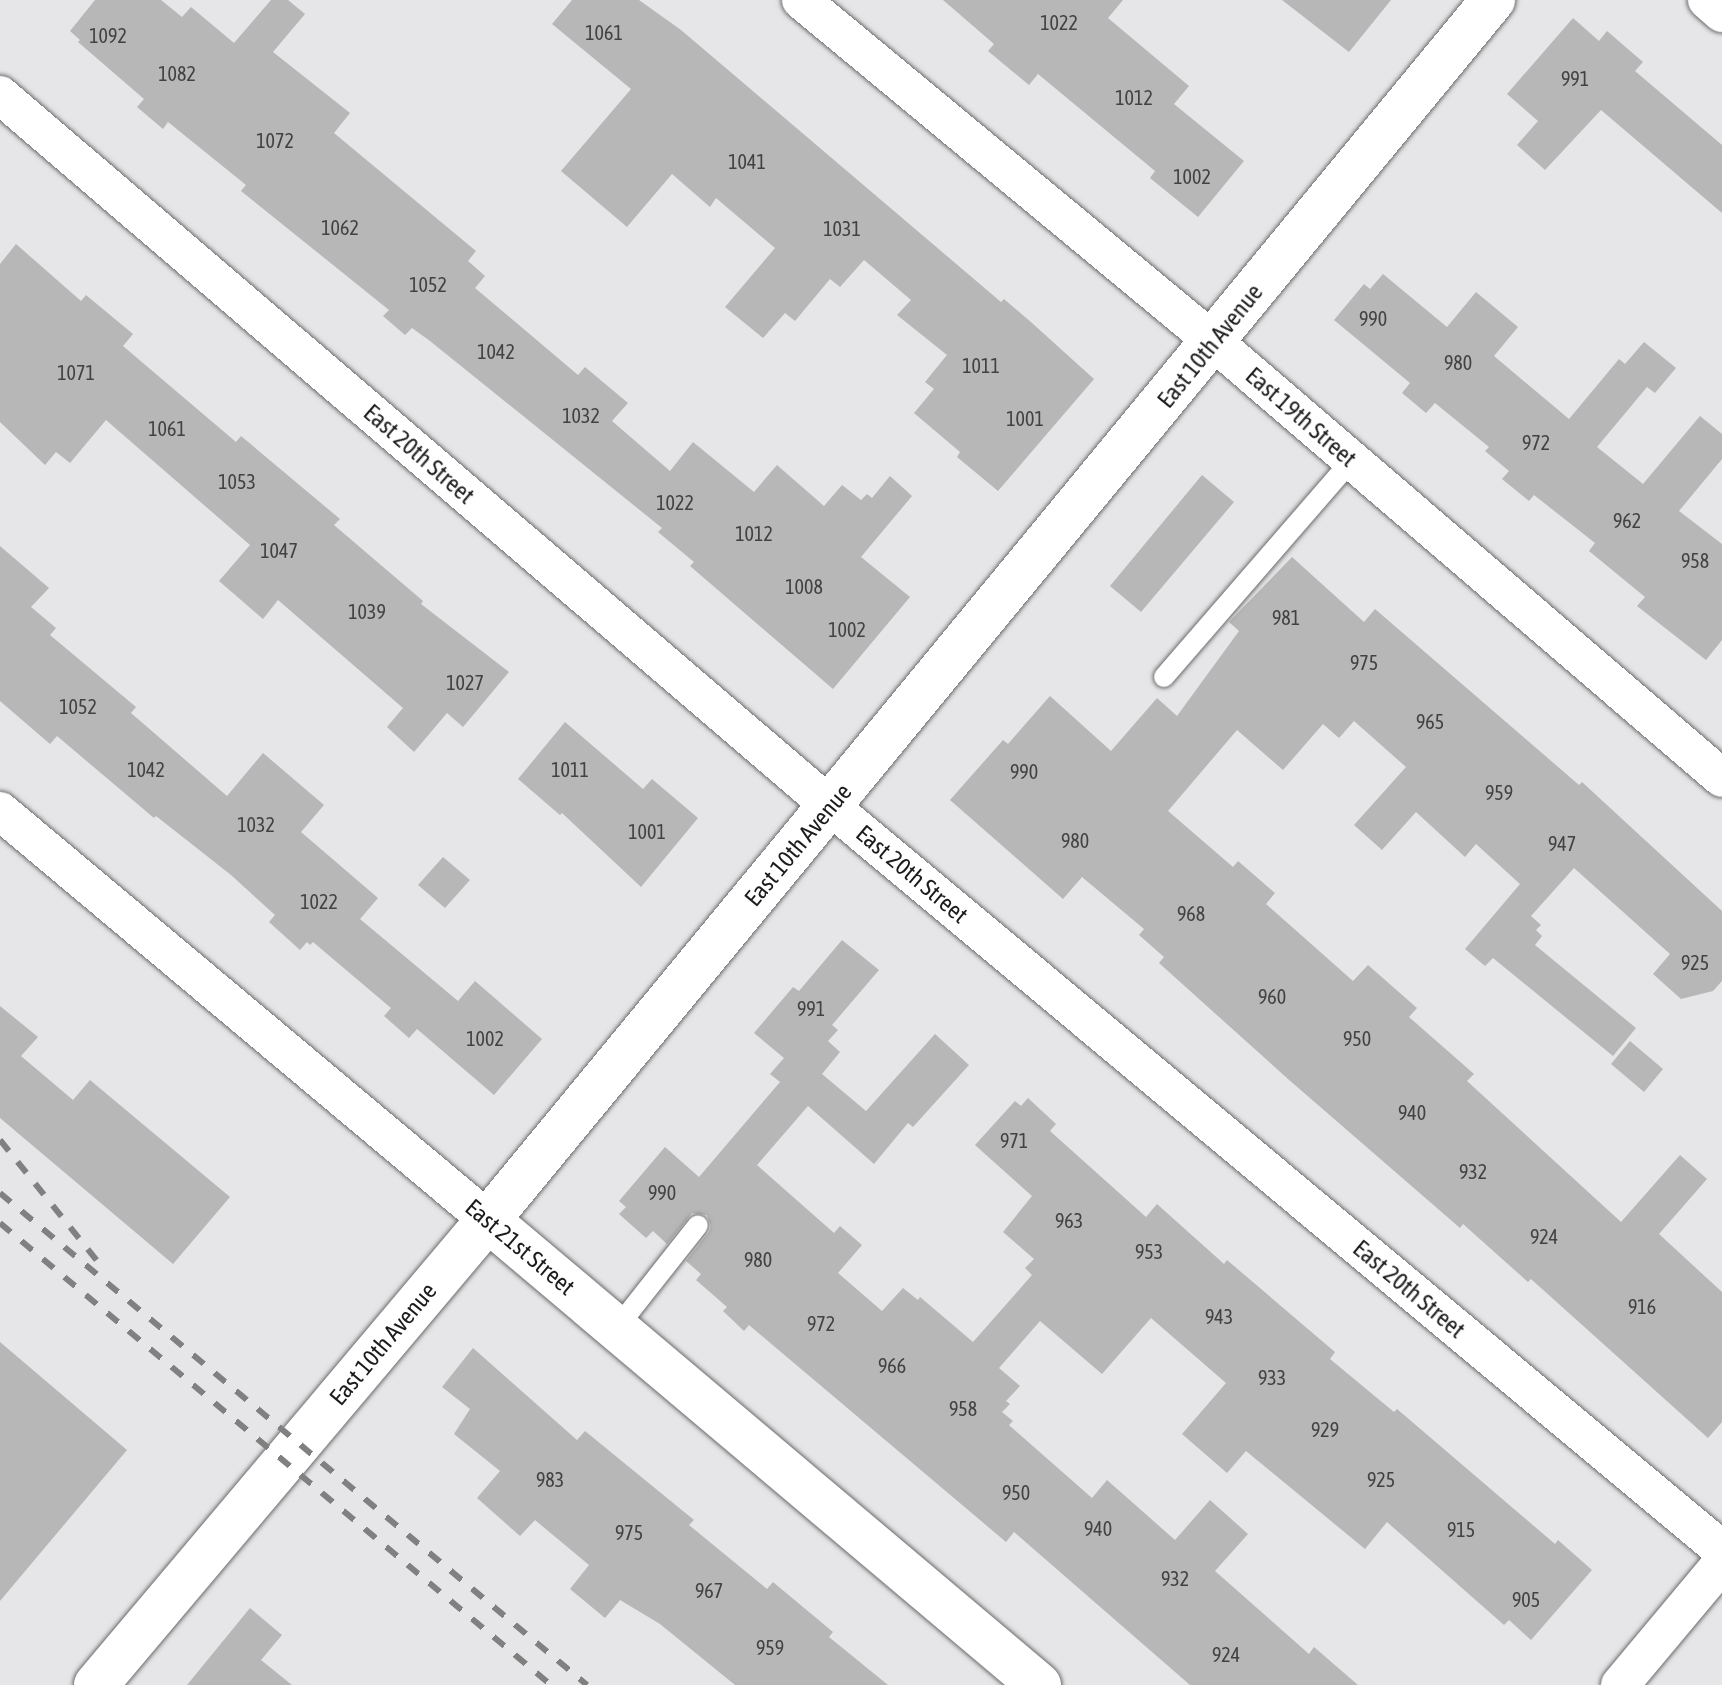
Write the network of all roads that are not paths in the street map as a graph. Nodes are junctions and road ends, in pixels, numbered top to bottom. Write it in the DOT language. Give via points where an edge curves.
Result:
graph roads {
  1 [pos="801,0"];
  2 [pos="1493,0"];
  3 [pos="1707,0"];
  4 [pos="1722,13"];
  5 [pos="0,95"];
  6 [pos="1214,342"];
  7 [pos="1352,460"];
  8 [pos="1164,677"];
  9 [pos="1722,778"];
  10 [pos="830,806"];
  11 [pos="0,811"];
  12 [pos="488,1220"];
  13 [pos="698,1225"];
  14 [pos="616,1329"];
  15 [pos="1722,1550"];
  16 [pos="1722,1563"];
  17 [pos="96,1685"];
  18 [pos="1039,1685"];
  19 [pos="1620,1685"];
  1 -- 6 [label="street, East 19th Street"];
  2 -- 6 [label="street, East 10th Avenue"];
  3 -- 4 [label="street"];
  5 -- 10 [label="street, East 20th Street"];
  6 -- 7 [label="street, East 19th Street"];
  6 -- 10 [label="street, East 10th Avenue"];
  7 -- 8 [label="lane"];
  7 -- 9 [label="street, East 19th Street"];
  10 -- 12 [label="street, East 10th Avenue"];
  10 -- 15 [label="street, East 20th Street"];
  11 -- 12 [label="street, East 21st Street"];
  12 -- 14 [label="street, East 21st Street"];
  12 -- 17 [label="street, East 10th Avenue"];
  13 -- 14 [label="lane"];
  14 -- 18 [label="street, East 21st Street"];
  16 -- 19 [label="street"];
}
